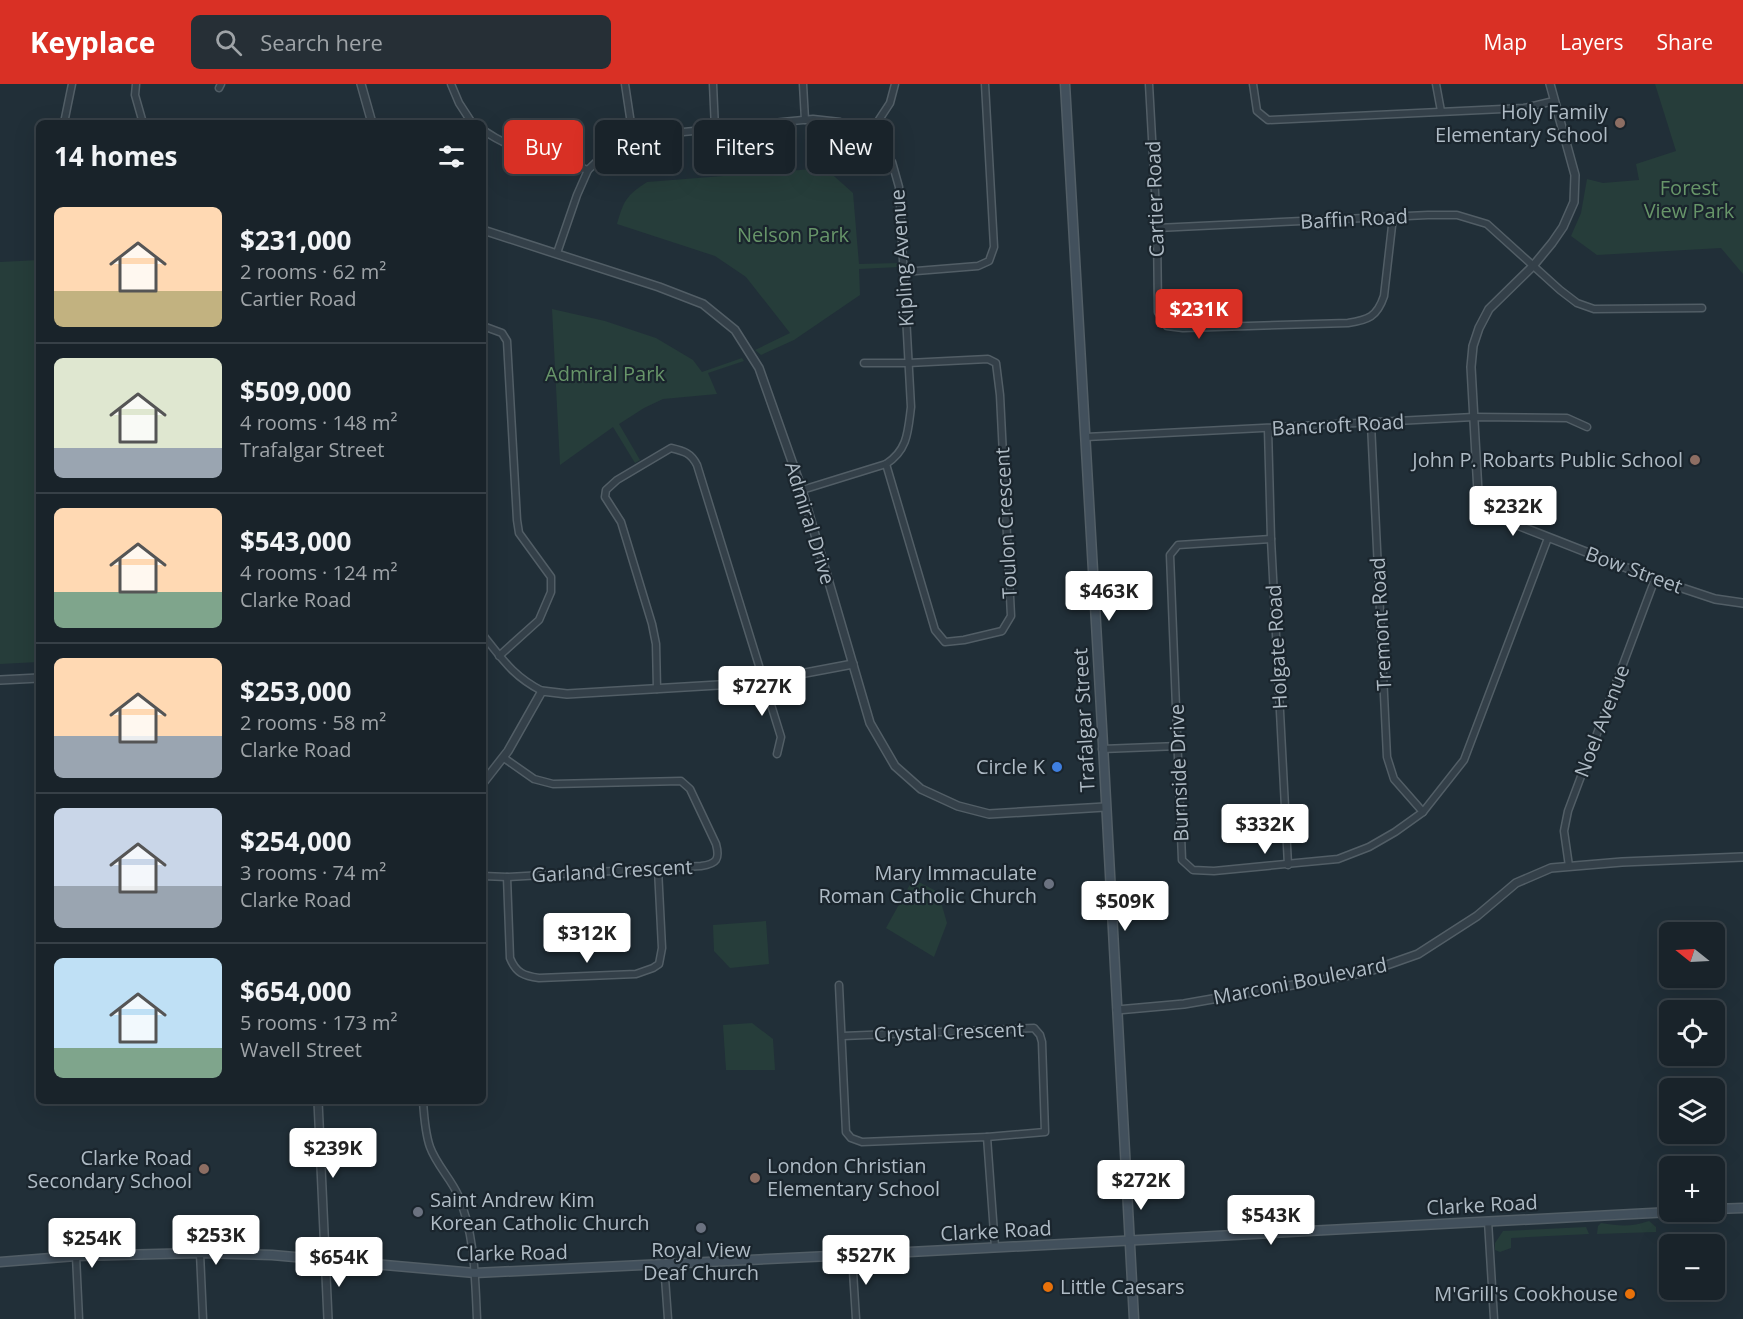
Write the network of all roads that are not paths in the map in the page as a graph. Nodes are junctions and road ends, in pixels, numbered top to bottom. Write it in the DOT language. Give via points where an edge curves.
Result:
graph roads {
  1 [pos="72,84"];
  2 [pos="136,84"];
  3 [pos="361,84"];
  4 [pos="451,84"];
  5 [pos="625,84"];
  6 [pos="713,84"];
  7 [pos="803,84"];
  8 [pos="895,84"];
  9 [pos="985,84"];
  10 [pos="1065,84"];
  11 [pos="1149,84"];
  12 [pos="1253,84"];
  13 [pos="1436,84"];
  14 [pos="1550,84"];
  15 [pos="1554,101"];
  16 [pos="1441,111"];
  17 [pos="65,120"];
  18 [pos="142,120"];
  19 [pos="371,120"];
  20 [pos="470,120"];
  21 [pos="630,120"];
  22 [pos="715,120"];
  23 [pos="805,120"];
  24 [pos="822,120"];
  25 [pos="879,120"];
  26 [pos="795,121"];
  27 [pos="486,132"];
  28 [pos="595,163"];
  29 [pos="893,166"];
  30 [pos="588,170"];
  31 [pos="1393,217"];
  32 [pos="1157,228"];
  33 [pos="486,231"];
  34 [pos="557,253"];
  35 [pos="1533,266"];
  36 [pos="904,272"];
  37 [pos="1702,308"];
  38 [pos="486,327"];
  39 [pos="864,363"];
  40 [pos="909,363"];
  41 [pos="1474,417"];
  42 [pos="1371,424"];
  43 [pos="1587,427"];
  44 [pos="1268,429"];
  45 [pos="1086,437"];
  46 [pos="886,464"];
  47 [pos="802,490"];
  48 [pos="1548,538"];
  49 [pos="1271,539"];
  50 [pos="1655,579"];
  51 [pos="1743,603"];
  52 [pos="486,639"];
  53 [pos="499,656"];
  54 [pos="853,664"];
  55 [pos="36,678"];
  56 [pos="0,680"];
  57 [pos="763,680"];
  58 [pos="657,689"];
  59 [pos="542,691"];
  60 [pos="1179,746"];
  61 [pos="1102,749"];
  62 [pos="777,754"];
  63 [pos="504,758"];
  64 [pos="486,779"];
  65 [pos="1105,807"];
  66 [pos="1423,812"];
  67 [pos="1743,857"];
  68 [pos="1288,865"];
  69 [pos="1569,866"];
  70 [pos="658,869"];
  71 [pos="486,876"];
  72 [pos="507,877"];
  73 [pos="839,985"];
  74 [pos="1117,1010"];
  75 [pos="843,1036"];
  76 [pos="318,1104"];
  77 [pos="423,1104"];
  78 [pos="987,1137"];
  79 [pos="1743,1208"];
  80 [pos="1725,1209"];
  81 [pos="1659,1213"];
  82 [pos="1488,1221"];
  83 [pos="1130,1240"];
  84 [pos="995,1247"];
  85 [pos="200,1253"];
  86 [pos="852,1255"];
  87 [pos="76,1257"];
  88 [pos="324,1259"];
  89 [pos="0,1262"];
  90 [pos="664,1264"];
  91 [pos="475,1273"];
  92 [pos="79,1319"];
  93 [pos="203,1319"];
  94 [pos="328,1319"];
  95 [pos="477,1319"];
  96 [pos="668,1319"];
  97 [pos="856,1319"];
  98 [pos="1134,1319"];
  99 [pos="1494,1319"];
  1 -- 17 [label="street"];
  2 -- 18 [label="street"];
  3 -- 19 [label="street"];
  4 -- 20 [label="street"];
  5 -- 21 [label="street"];
  6 -- 22 [label="street"];
  7 -- 23 [label="street"];
  8 -- 25 [label="street" via="890,104"];
  9 -- 36 [label="street" via="994,247 989,261 978,266"];
  10 -- 45 [label="main road, Trafalgar Street"];
  11 -- 32 [label="street, Cartier Road"];
  12 -- 16 [label="street" via="1257,111 1268,120"];
  13 -- 16 [label="street"];
  14 -- 15 [label="street"];
  15 -- 16 [label="street" via="1524,108"];
  15 -- 35 [label="street" via="1575,175 1574,202 1563,227"];
  23 -- 24 [label="street, Kipling Avenue"];
  23 -- 26 [label="street, Kipling Avenue"];
  27 -- 30 [label="street" via="517,149"];
  28 -- 30 [label="street, Kipling Avenue"];
  29 -- 36 [label="street, Kipling Avenue" via="899,187"];
  30 -- 34 [label="street, Kipling Avenue"];
  31 -- 32 [label="street, Baffin Road"];
  31 -- 32 [label="street, Cartier Road" via="1380,307 1362,321 1348,323 1167,326 1158,312"];
  31 -- 35 [label="street, Baffin Road" via="1457,215 1487,224"];
  33 -- 34 [label="street, Admiral Drive"];
  34 -- 47 [label="street, Admiral Drive" via="703,304 735,330 759,368"];
  35 -- 37 [label="street, Baffin Road" via="1577,303 1594,309"];
  35 -- 41 [label="street" via="1489,309 1479,328 1471,367"];
  36 -- 40 [label="street, Kipling Avenue"];
  38 -- 53 [label="street" via="502,333 507,341 519,533 551,577 551,592 539,620"];
  39 -- 40 [label="street"];
  40 -- 46 [label="street, Kipling Avenue" via="908,437 896,458"];
  40 -- 46 [label="street, Toulon Crescent" via="988,359 996,363 1011,616 1002,631 945,642 935,630"];
  41 -- 42 [label="street, Bancroft Road"];
  41 -- 43 [label="street, Bancroft Road" via="1567,418"];
  41 -- 48 [label="street, Bow Street" via="1479,510"];
  42 -- 44 [label="street, Bancroft Road"];
  42 -- 66 [label="street, Tremont Road" via="1387,757 1394,779"];
  44 -- 45 [label="street, Bancroft Road"];
  44 -- 49 [label="street, Holgate Road"];
  45 -- 61 [label="main road, Trafalgar Street"];
  46 -- 47 [label="street"];
  47 -- 54 [label="street, Admiral Drive"];
  48 -- 50 [label="street, Bow Street"];
  48 -- 66 [label="street, Burnside Drive" via="1464,760"];
  49 -- 60 [label="street, Burnside Drive" via="1178,545 1170,555"];
  49 -- 68 [label="street, Holgate Road"];
  50 -- 51 [label="street, Bow Street" via="1715,599"];
  50 -- 69 [label="street, Noel Avenue" via="1568,811 1564,831"];
  52 -- 53 [label="street"];
  53 -- 59 [label="street" via="525,682"];
  54 -- 57 [label="street"];
  54 -- 65 [label="street, Admiral Drive" via="870,723 895,766 921,789 958,806 989,814"];
  55 -- 56 [label="street"];
  57 -- 58 [label="street"];
  57 -- 58 [label="street" via="697,465 686,451 671,447 606,490 621,522 652,624"];
  57 -- 62 [label="street" via="781,737"];
  58 -- 59 [label="street"];
  59 -- 63 [label="street"];
  60 -- 61 [label="street"];
  60 -- 68 [label="street, Burnside Drive" via="1182,860 1193,870 1214,871"];
  61 -- 65 [label="main road, Trafalgar Street"];
  63 -- 64 [label="street"];
  63 -- 70 [label="street, Garland Crescent" via="534,779 553,784 681,781 690,789 716,844 716,861 711,865"];
  65 -- 74 [label="main road, Trafalgar Street"];
  66 -- 68 [label="street, Burnside Drive" via="1369,847 1338,859"];
  67 -- 69 [label="street, Marconi Boulevard"];
  69 -- 74 [label="street, Marconi Boulevard" via="1551,868 1516,883 1477,916 1418,954 1367,972 1184,1004"];
  70 -- 72 [label="street, Garland Crescent"];
  70 -- 72 [label="street" via="663,948 659,964 636,974 539,978 518,971 510,958"];
  71 -- 72 [label="street, Garland Crescent"];
  73 -- 75 [label="street"];
  74 -- 83 [label="main road, Trafalgar Street"];
  75 -- 78 [label="street" via="846,1132 851,1138 862,1142"];
  75 -- 78 [label="street, Crystal Crescent" via="1034,1028 1042,1042 1045,1132"];
  76 -- 88 [label="street"];
  77 -- 91 [label="street" via="430,1148 458,1194 470,1229"];
  78 -- 84 [label="street"];
  79 -- 80 [label="main road"];
  81 -- 82 [label="main road, Clarke Road"];
  82 -- 83 [label="main road, Clarke Road"];
  82 -- 99 [label="street"];
  83 -- 84 [label="main road, Clarke Road"];
  83 -- 98 [label="main road, Trafalgar Street"];
  84 -- 86 [label="main road, Clarke Road"];
  85 -- 87 [label="main road, Clarke Road"];
  85 -- 88 [label="main road, Clarke Road"];
  85 -- 93 [label="street"];
  86 -- 90 [label="main road, Clarke Road"];
  86 -- 97 [label="street"];
  87 -- 89 [label="main road, Clarke Road"];
  87 -- 92 [label="street"];
  88 -- 91 [label="main road, Clarke Road"];
  88 -- 94 [label="street"];
  90 -- 91 [label="main road, Clarke Road"];
  90 -- 96 [label="street"];
  91 -- 95 [label="street"];
}
